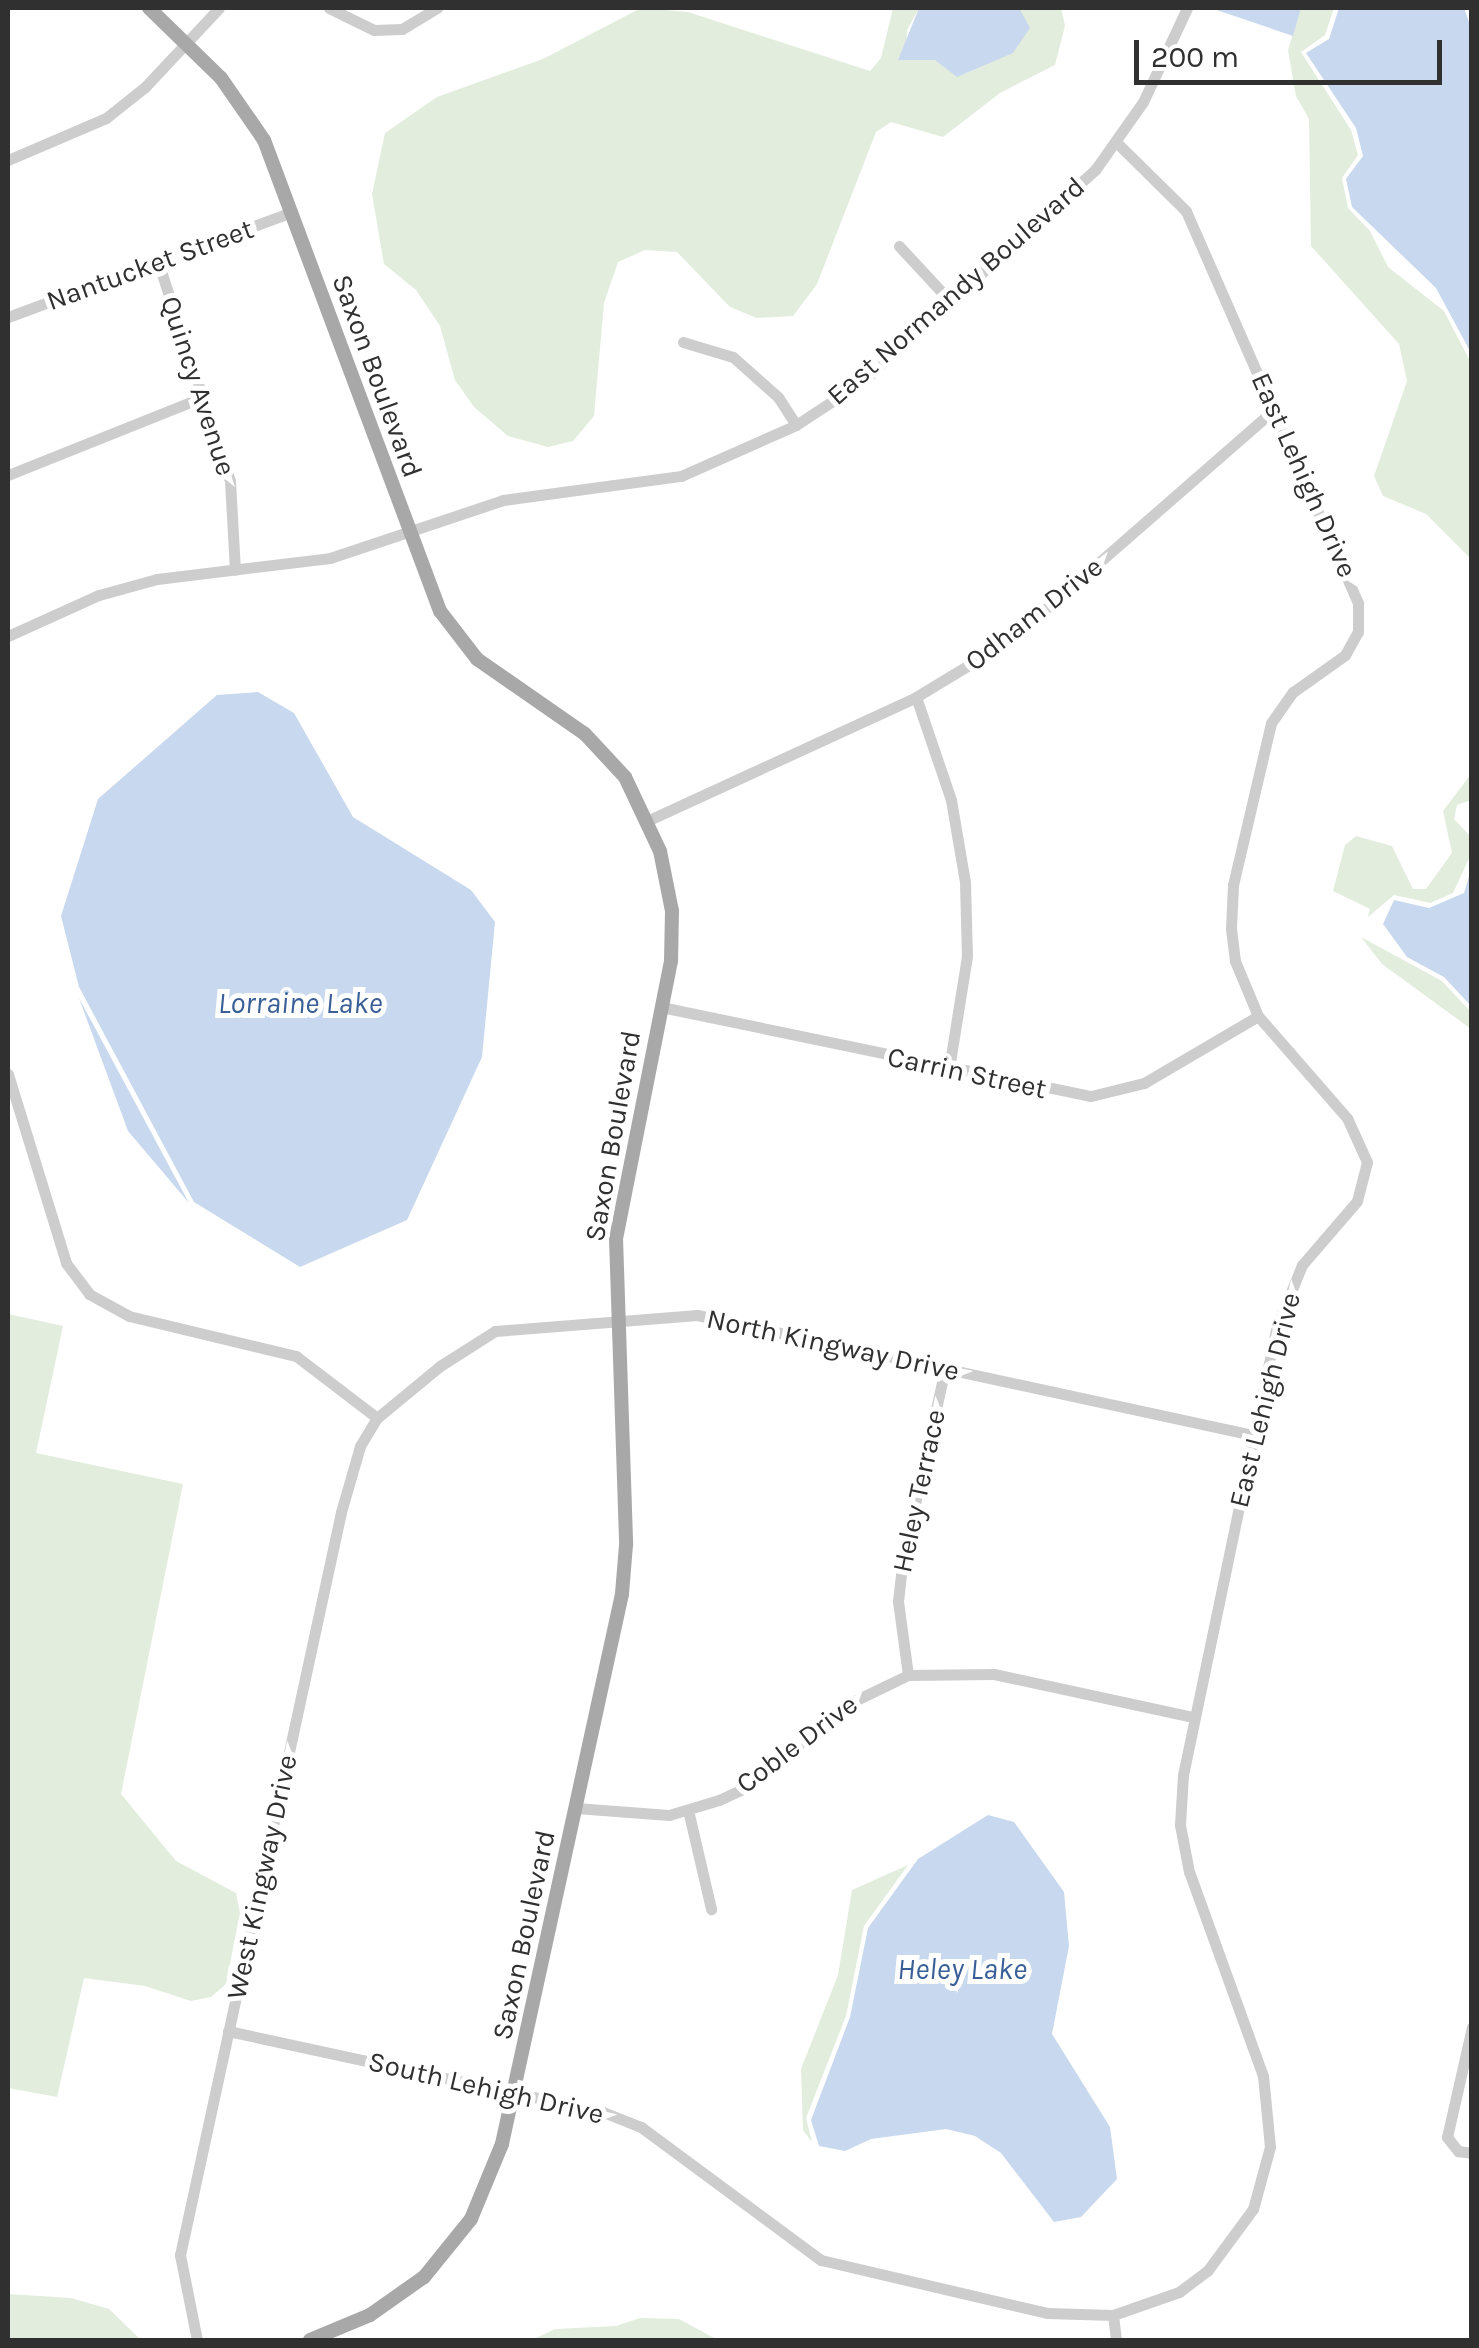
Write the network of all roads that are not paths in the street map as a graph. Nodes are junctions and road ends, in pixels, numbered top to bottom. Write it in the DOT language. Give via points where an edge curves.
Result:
graph roads {
  1 [pos="150,8"];
  2 [pos="219,8"];
  3 [pos="330,8"];
  4 [pos="437,8"];
  5 [pos="1187,8"];
  6 [pos="186,43"];
  7 [pos="1116,142"];
  8 [pos="8,160"];
  9 [pos="292,212"];
  10 [pos="899,246"];
  11 [pos="158,262"];
  12 [pos="952,303"];
  13 [pos="8,317"];
  14 [pos="682,342"];
  15 [pos="202,398"];
  16 [pos="1276,408"];
  17 [pos="796,425"];
  18 [pos="8,475"];
  19 [pos="407,533"];
  20 [pos="235,570"];
  21 [pos="8,636"];
  22 [pos="916,697"];
  23 [pos="649,820"];
  24 [pos="661,1007"];
  25 [pos="1258,1016"];
  26 [pos="949,1069"];
  27 [pos="8,1074"];
  28 [pos="14,1116"];
  29 [pos="618,1319"];
  30 [pos="945,1368"];
  31 [pos="377,1418"];
  32 [pos="1254,1435"];
  33 [pos="908,1674"];
  34 [pos="1193,1717"];
  35 [pos="576,1808"];
  36 [pos="688,1810"];
  37 [pos="711,1909"];
  38 [pos="1472,2027"];
  39 [pos="228,2032"];
  40 [pos="516,2092"];
  41 [pos="1472,2153"];
  42 [pos="1113,2316"];
  43 [pos="198,2340"];
  44 [pos="310,2340"];
  45 [pos="1116,2340"];
  1 -- 6 [label="main road, Saxon Boulevard"];
  2 -- 6 [label="street"];
  3 -- 4 [label="street" via="374,30 402,29"];
  5 -- 7 [label="street, East Normandy Boulevard" via="1159,74"];
  6 -- 8 [label="street" via="106,118"];
  6 -- 9 [label="main road, Saxon Boulevard" via="249,112"];
  7 -- 12 [label="street, East Normandy Boulevard"];
  7 -- 16 [label="street, East Lehigh Drive" via="1186,211"];
  9 -- 11 [label="street, Nantucket Street"];
  9 -- 19 [label="main road, Saxon Boulevard"];
  10 -- 12 [label="street"];
  11 -- 13 [label="street, Nantucket Street"];
  11 -- 15 [label="street, Quincy Avenue"];
  12 -- 17 [label="street, East Normandy Boulevard" via="862,381"];
  14 -- 17 [label="street" via="733,356 778,397"];
  15 -- 18 [label="street"];
  15 -- 20 [label="street, Quincy Avenue" via="230,481"];
  16 -- 22 [label="street, Odham Drive" via="1010,640"];
  16 -- 25 [label="street, East Lehigh Drive" via="1350,574 1358,632 1345,655 1279,706 1264,745 1230,928"];
  17 -- 19 [label="street, East Normandy Boulevard" via="681,476 504,500"];
  19 -- 20 [label="street, East Normandy Boulevard" via="330,558"];
  19 -- 23 [label="main road, Saxon Boulevard" via="455,634 510,686 586,735 625,778"];
  20 -- 21 [label="street, East Normandy Boulevard" via="99,595"];
  22 -- 23 [label="street, Odham Drive"];
  22 -- 26 [label="street" via="950,800 965,882 967,956"];
  23 -- 24 [label="main road, Saxon Boulevard" via="672,911"];
  24 -- 26 [label="street, Carrin Street"];
  24 -- 29 [label="main road, Saxon Boulevard" via="618,1218"];
  25 -- 26 [label="street, Carrin Street" via="1144,1083 1114,1093 1054,1092"];
  25 -- 32 [label="street, East Lehigh Drive" via="1348,1118 1367,1162 1357,1201 1317,1243 1286,1295"];
  27 -- 28 [label="street"];
  28 -- 31 [label="street" via="77,1280 129,1316 296,1356"];
  29 -- 30 [label="street, North Kingway Drive" via="731,1320"];
  29 -- 31 [label="street, North Kingway Drive" via="496,1331"];
  29 -- 35 [label="main road, Saxon Boulevard" via="626,1545"];
  30 -- 32 [label="street, North Kingway Drive"];
  30 -- 33 [label="street, Heley Terrace" via="901,1572"];
  31 -- 39 [label="street, West Kingway Drive" via="345,1494"];
  32 -- 34 [label="street, East Lehigh Drive"];
  33 -- 34 [label="street, Coble Drive" via="994,1674"];
  33 -- 36 [label="street, Coble Drive" via="848,1704 747,1786"];
  34 -- 42 [label="street, East Lehigh Drive" via="1180,1825 1198,1899 1263,2076 1268,2168 1253,2209 1208,2270 1145,2308"];
  35 -- 36 [label="street, Coble Drive" via="619,1816"];
  35 -- 40 [label="main road, Saxon Boulevard"];
  36 -- 37 [label="street"];
  38 -- 41 [label="street" via="1447,2137 1458,2152"];
  39 -- 40 [label="street, South Lehigh Drive"];
  39 -- 43 [label="street, West Kingway Drive" via="180,2255"];
  40 -- 42 [label="street, South Lehigh Drive" via="641,2127 821,2260 1028,2309"];
  40 -- 44 [label="main road, Saxon Boulevard" via="489,2186 452,2245 397,2298"];
  42 -- 45 [label="street"];
}
